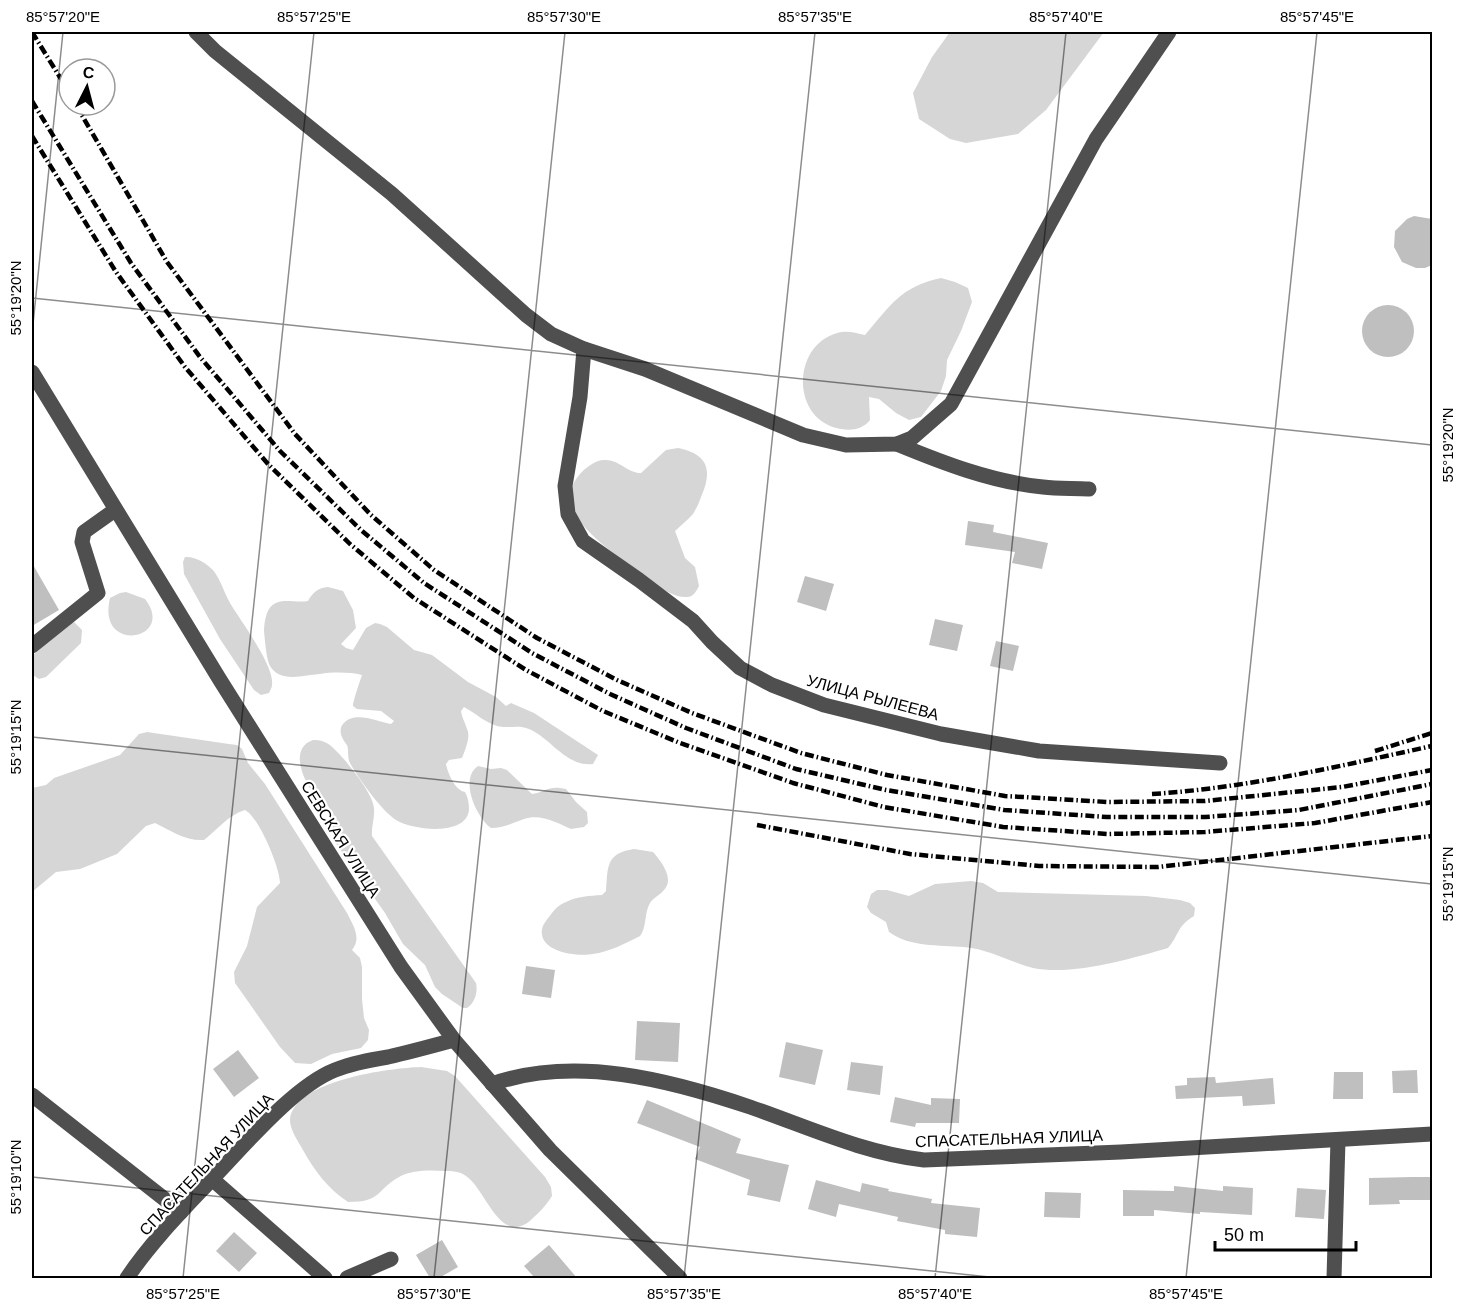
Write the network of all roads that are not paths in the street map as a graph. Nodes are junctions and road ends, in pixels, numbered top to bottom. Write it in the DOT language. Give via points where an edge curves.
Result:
graph roads {
  1 [pos="196,32"];
  2 [pos="1169,32"];
  3 [pos="584,349"];
  4 [pos="32,372"];
  5 [pos="897,444"];
  6 [pos="1089,489"];
  7 [pos="115,510"];
  8 [pos="32,646"];
  9 [pos="1220,763"];
  10 [pos="454,1040"];
  11 [pos="492,1084"];
  12 [pos="32,1095"];
  13 [pos="1432,1134"];
  14 [pos="1338,1140"];
  15 [pos="212,1179"];
  16 [pos="181,1212"];
  17 [pos="391,1259"];
  18 [pos="127,1278"];
  19 [pos="325,1278"];
  20 [pos="347,1278"];
  21 [pos="680,1278"];
  22 [pos="1334,1278"];
  1 -- 3 [label="street" via="392,194 526,315 551,334"];
  2 -- 5 [label="street" via="1096,139 951,404 912,438"];
  3 -- 5 [label="street" via="645,369 803,435 846,445"];
  3 -- 9 [label="street, УЛИЦА РЫЛЕЕВА" via="565,486 568,514 583,541 693,621 740,668 824,705 941,734 1039,751"];
  4 -- 7 [label="street, СЕВСКАЯ УЛИЦА"];
  5 -- 6 [label="street" via="980,474 1041,487"];
  7 -- 8 [label="street" via="84,532 82,542 98,593"];
  7 -- 10 [label="street, СЕВСКАЯ УЛИЦА" via="367,915"];
  10 -- 11 [label="street, СЕВСКАЯ УЛИЦА"];
  10 -- 15 [label="street, СПАСАТЕЛЬНАЯ УЛИЦА" via="354,1064 316,1080 292,1098"];
  11 -- 14 [label="street, СПАСАТЕЛЬНАЯ УЛИЦА" via="526,1074 551,1072 626,1076 692,1089 849,1144 924,1160"];
  11 -- 21 [label="street, СЕВСКАЯ УЛИЦА" via="550,1150"];
  12 -- 16 [label="street"];
  13 -- 14 [label="street, СПАСАТЕЛЬНАЯ УЛИЦА"];
  14 -- 22 [label="street"];
  15 -- 16 [label="street, СПАСАТЕЛЬНАЯ УЛИЦА"];
  15 -- 19 [label="street"];
  16 -- 18 [label="street, СПАСАТЕЛЬНАЯ УЛИЦА"];
  17 -- 20 [label="street"];
}
